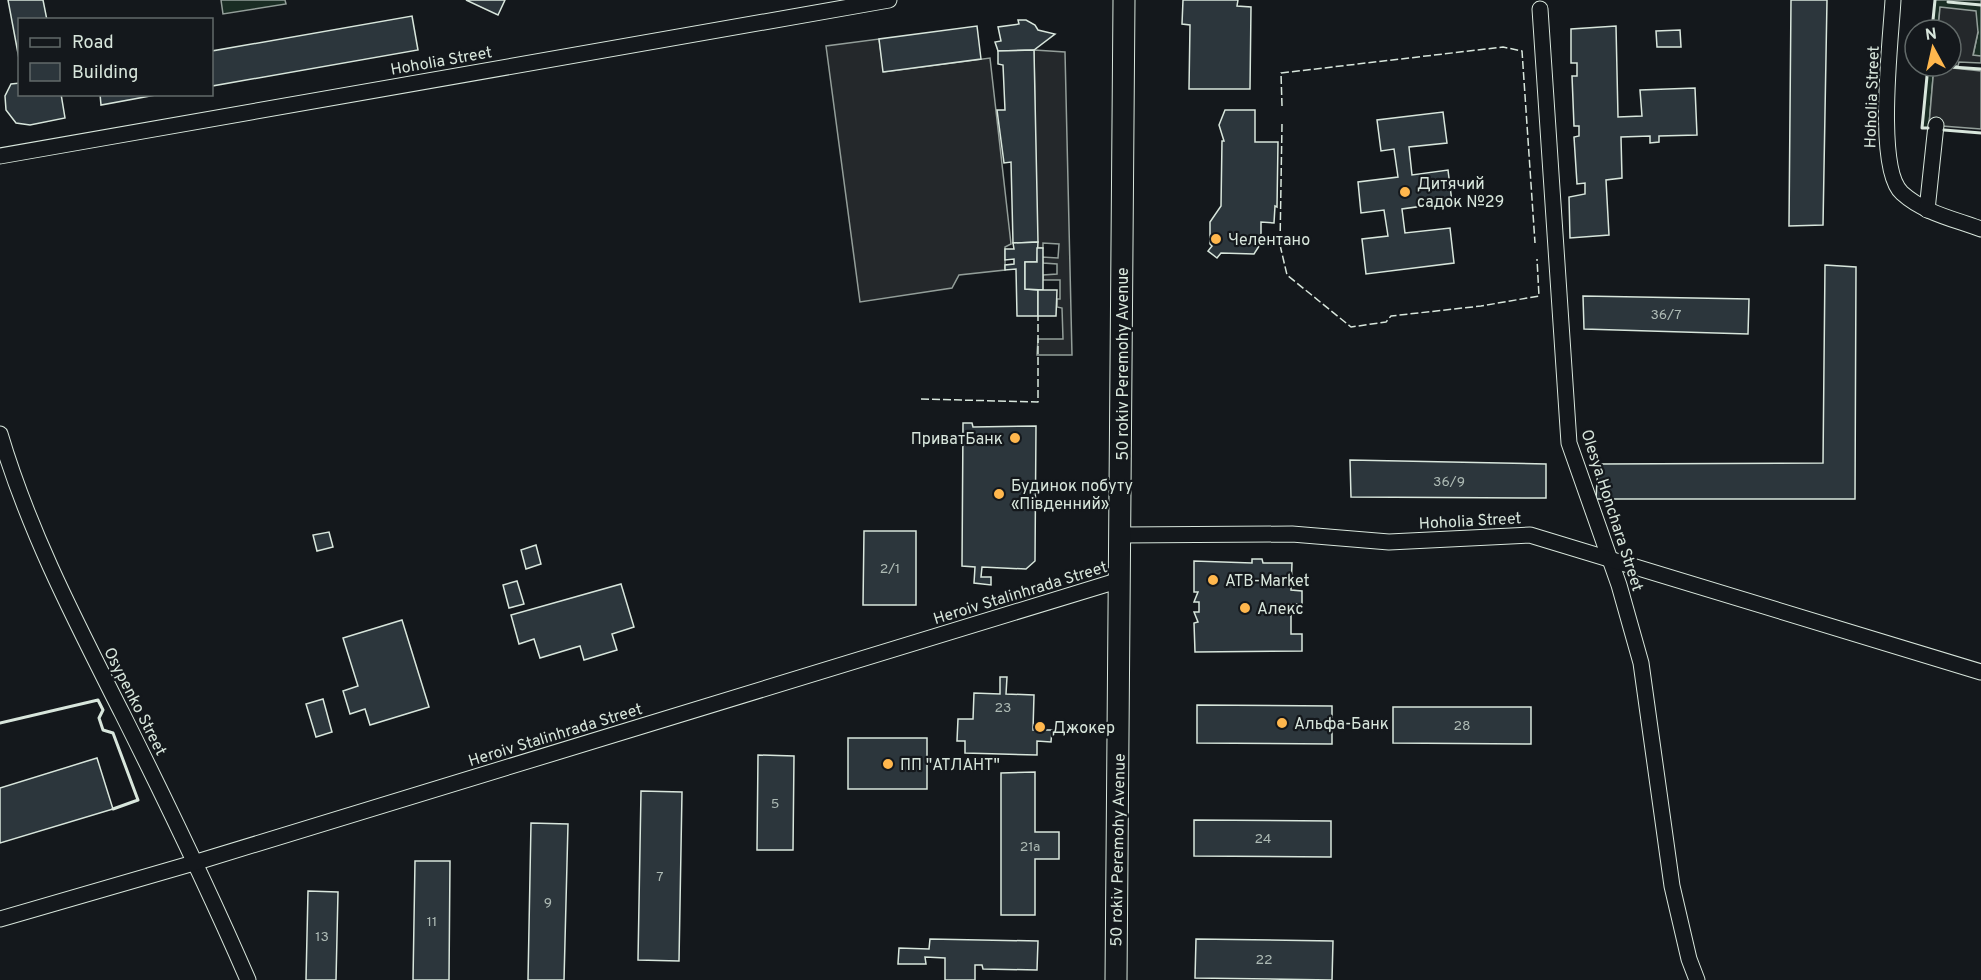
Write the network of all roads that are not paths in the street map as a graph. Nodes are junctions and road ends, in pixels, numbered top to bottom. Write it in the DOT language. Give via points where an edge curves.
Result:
graph roads {
  1 [pos="889,0"];
  2 [pos="1124,0"];
  3 [pos="1893,0"];
  4 [pos="1540,9"];
  5 [pos="1936,125"];
  6 [pos="0,156"];
  7 [pos="1927,210"];
  8 [pos="1981,229"];
  9 [pos="0,434"];
  10 [pos="1121,535"];
  11 [pos="1609,561"];
  12 [pos="1120,580"];
  13 [pos="1981,672"];
  14 [pos="196,862"];
  15 [pos="0,919"];
  16 [pos="248,980"];
  17 [pos="1116,980"];
  18 [pos="1696,980"];
  1 -- 6 [label="street, Hoholia Street"];
  2 -- 10 [label="main road, 50 rokiv Peremohy Avenue"];
  3 -- 7 [label="street, Hoholia Street" via="1887,154 1900,192"];
  4 -- 11 [label="street, Olesya Honchara Street" via="1567,429"];
  5 -- 7 [label="street"];
  7 -- 8 [label="street"];
  9 -- 14 [label="street, Osypenko Street" via="58,585"];
  10 -- 11 [label="street, Hoholia Street" via="1292,534 1389,542 1530,535"];
  10 -- 12 [label="main road, 50 rokiv Peremohy Avenue"];
  11 -- 13 [label="street, Hoholia Street"];
  11 -- 18 [label="street, Olesya Honchara Street" via="1641,663 1672,886"];
  12 -- 14 [label="street, Heroiv Stalinhrada Street"];
  12 -- 17 [label="main road, 50 rokiv Peremohy Avenue"];
  14 -- 15 [label="street, Heroiv Stalinhrada Street"];
  14 -- 16 [label="street, Osypenko Street"];
}
